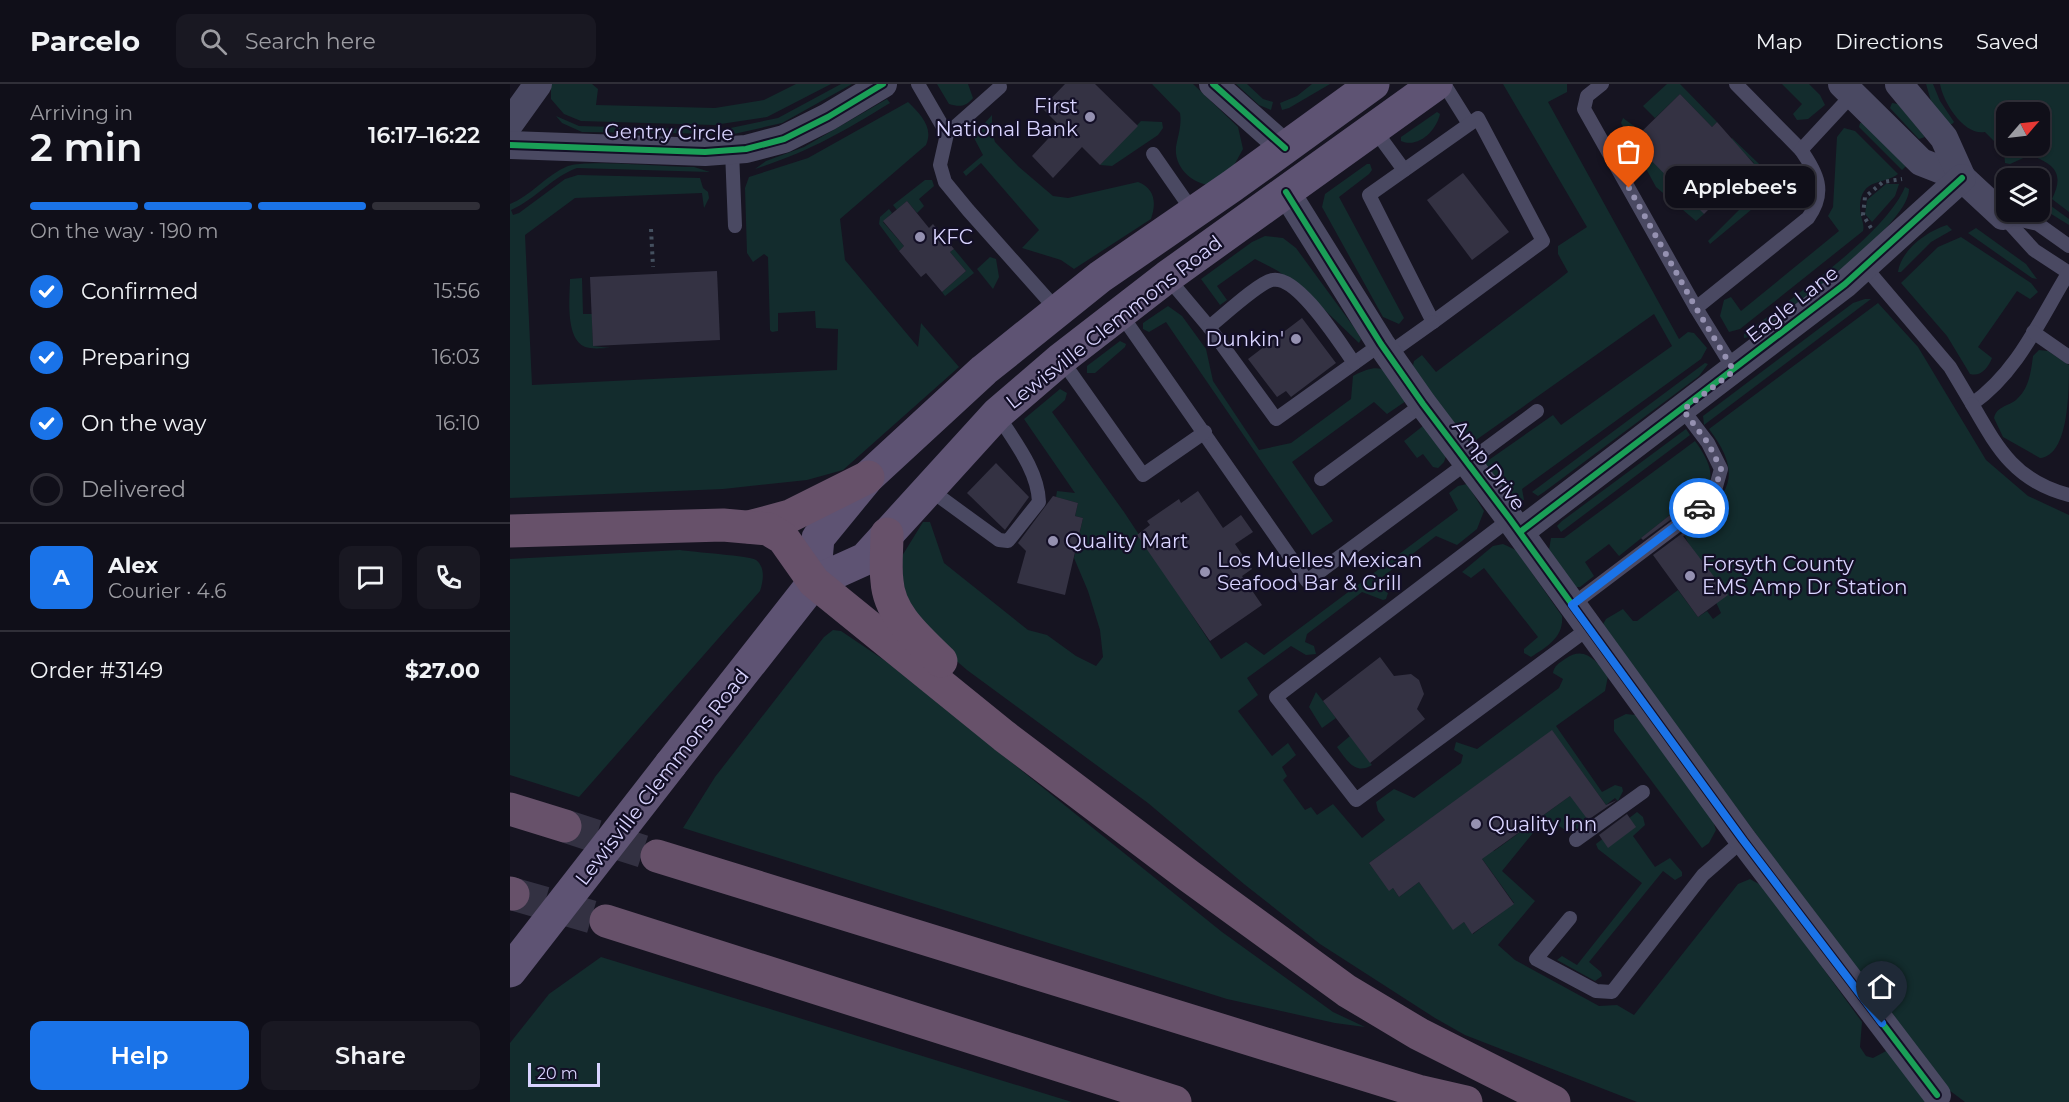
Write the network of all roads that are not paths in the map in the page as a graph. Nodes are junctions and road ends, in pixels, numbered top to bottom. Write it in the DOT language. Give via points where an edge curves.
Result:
graph roads {
  1 [pos="538,84"];
  2 [pos="883,84"];
  3 [pos="918,84"];
  4 [pos="1213,84"];
  5 [pos="1373,84"];
  6 [pos="1436,84"];
  7 [pos="1444,84"];
  8 [pos="1602,84"];
  9 [pos="1736,84"];
  10 [pos="1899,84"];
  11 [pos="1000,87"];
  12 [pos="1852,88"];
  13 [pos="510,123"];
  14 [pos="1469,124"];
  15 [pos="1374,129"];
  16 [pos="946,134"];
  17 [pos="510,145"];
  18 [pos="1284,148"];
  19 [pos="1801,150"];
  20 [pos="732,151"];
  21 [pos="1153,154"];
  22 [pos="1404,170"];
  23 [pos="1962,178"];
  24 [pos="1286,192"];
  25 [pos="1996,210"];
  26 [pos="1194,213"];
  27 [pos="2008,222"];
  28 [pos="2033,222"];
  29 [pos="735,226"];
  30 [pos="2069,246"];
  31 [pos="1865,267"];
  32 [pos="2069,273"];
  33 [pos="1167,277"];
  34 [pos="1696,308"];
  35 [pos="1056,310"];
  36 [pos="1120,313"];
  37 [pos="1432,322"];
  38 [pos="1209,327"];
  39 [pos="2033,332"];
  40 [pos="1385,349"];
  41 [pos="2069,357"];
  42 [pos="1061,359"];
  43 [pos="1354,363"];
  44 [pos="1734,371"];
  45 [pos="1423,404"];
  46 [pos="1972,404"];
  47 [pos="1683,410"];
  48 [pos="1537,411"];
  49 [pos="997,414"];
  50 [pos="1204,432"];
  51 [pos="1466,463"];
  52 [pos="868,477"];
  53 [pos="1321,479"];
  54 [pos="927,488"];
  55 [pos="2068,494"];
  56 [pos="1515,525"];
  57 [pos="749,526"];
  58 [pos="510,531"];
  59 [pos="887,534"];
  60 [pos="814,582"];
  61 [pos="1572,605"];
  62 [pos="1589,628"];
  63 [pos="1004,736"];
  64 [pos="1643,792"];
  65 [pos="510,809"];
  66 [pos="565,826"];
  67 [pos="1576,840"];
  68 [pos="1743,840"];
  69 [pos="657,856"];
  70 [pos="1570,918"];
  71 [pos="606,921"];
  72 [pos="510,971"];
  73 [pos="1941,1099"];
  74 [pos="1175,1102"];
  75 [pos="1466,1102"];
  76 [pos="1554,1102"];
  1 -- 13 [label="street"];
  2 -- 20 [label="street, Gentry Circle" via="784,139"];
  3 -- 16 [label="lane"];
  4 -- 18 [label="street"];
  5 -- 18 [label="main road, Lewisville Clemmons Road"];
  6 -- 15 [label="main road, Lewisville Clemmons Road"];
  7 -- 14 [label="lane"];
  8 -- 34 [label="lane" via="1587,96 1584,109"];
  9 -- 19 [label="lane"];
  10 -- 23 [label="street" via="1944,138"];
  11 -- 16 [label="lane"];
  12 -- 19 [label="lane"];
  12 -- 23 [label="street" via="1921,162"];
  14 -- 22 [label="lane"];
  14 -- 37 [label="lane" via="1478,117 1543,241"];
  15 -- 22 [label="lane"];
  15 -- 24 [label="main road, Lewisville Clemmons Road"];
  16 -- 35 [label="lane" via="940,165 945,182"];
  17 -- 20 [label="street, Gentry Circle"];
  18 -- 26 [label="main road, Lewisville Clemmons Road"];
  19 -- 34 [label="lane" via="1817,174 1815,208 1808,218"];
  20 -- 29 [label="lane"];
  21 -- 26 [label="lane"];
  22 -- 37 [label="lane" via="1369,195"];
  23 -- 25 [label="street"];
  23 -- 31 [label="street, Eagle Lane"];
  24 -- 33 [label="main road, Lewisville Clemmons Road"];
  24 -- 40 [label="street, Amp Drive"];
  26 -- 35 [label="main road, Lewisville Clemmons Road"];
  27 -- 32 [label="lane" via="2034,250"];
  28 -- 30 [label="lane"];
  31 -- 44 [label="street, Eagle Lane"];
  31 -- 46 [label="lane" via="1950,367"];
  32 -- 39 [label="lane"];
  33 -- 36 [label="main road, Lewisville Clemmons Road"];
  33 -- 38 [label="lane"];
  34 -- 44 [label="lane"];
  35 -- 52 [label="main road, Lewisville Clemmons Road"];
  36 -- 42 [label="main road, Lewisville Clemmons Road"];
  36 -- 50 [label="lane"];
  37 -- 40 [label="lane"];
  38 -- 43 [label="lane" via="1271,280 1280,280 1318,312"];
  38 -- 43 [label="lane" via="1276,419"];
  39 -- 41 [label="lane"];
  39 -- 46 [label="lane" via="2009,372"];
  40 -- 43 [label="lane"];
  40 -- 45 [label="street, Amp Drive"];
  42 -- 49 [label="main road, Lewisville Clemmons Road"];
  42 -- 50 [label="lane" via="1143,475"];
  44 -- 47 [label="street, Eagle Lane"];
  45 -- 51 [label="street, Amp Drive"];
  45 -- 53 [label="lane"];
  46 -- 55 [label="lane" via="2015,470 2049,490"];
  47 -- 56 [label="street, Eagle Lane"];
  47 -- 61 [label="lane" via="1708,443 1721,469 1715,490 1707,503"];
  48 -- 51 [label="lane"];
  49 -- 54 [label="main road, Lewisville Clemmons Road"];
  49 -- 54 [label="lane" via="1039,490 1040,502 1008,541 999,540"];
  50 -- 51 [label="lane" via="1307,581"];
  51 -- 56 [label="street, Amp Drive"];
  52 -- 57 [label="highway" via="790,516"];
  52 -- 60 [label="main road, Lewisville Clemmons Road" via="818,538"];
  54 -- 59 [label="main road, Lewisville Clemmons Road"];
  56 -- 61 [label="street, Amp Drive"];
  56 -- 62 [label="lane" via="1276,696 1356,800"];
  57 -- 58 [label="highway"];
  57 -- 60 [label="highway" via="768,529 783,538"];
  59 -- 60 [label="main road, Lewisville Clemmons Road" via="865,559"];
  59 -- 63 [label="highway" via="886,583 901,618"];
  60 -- 63 [label="highway"];
  60 -- 72 [label="main road, Lewisville Clemmons Road, bridge"];
  61 -- 62 [label="street, Amp Drive"];
  62 -- 68 [label="street, Amp Drive"];
  63 -- 76 [label="highway" via="1347,991 1419,1034"];
  64 -- 67 [label="lane"];
  65 -- 66 [label="highway"];
  68 -- 70 [label="lane" via="1703,875 1612,992 1596,991 1536,959"];
  68 -- 73 [label="street, Amp Drive"];
  69 -- 75 [label="highway"];
  71 -- 74 [label="highway"];
}
